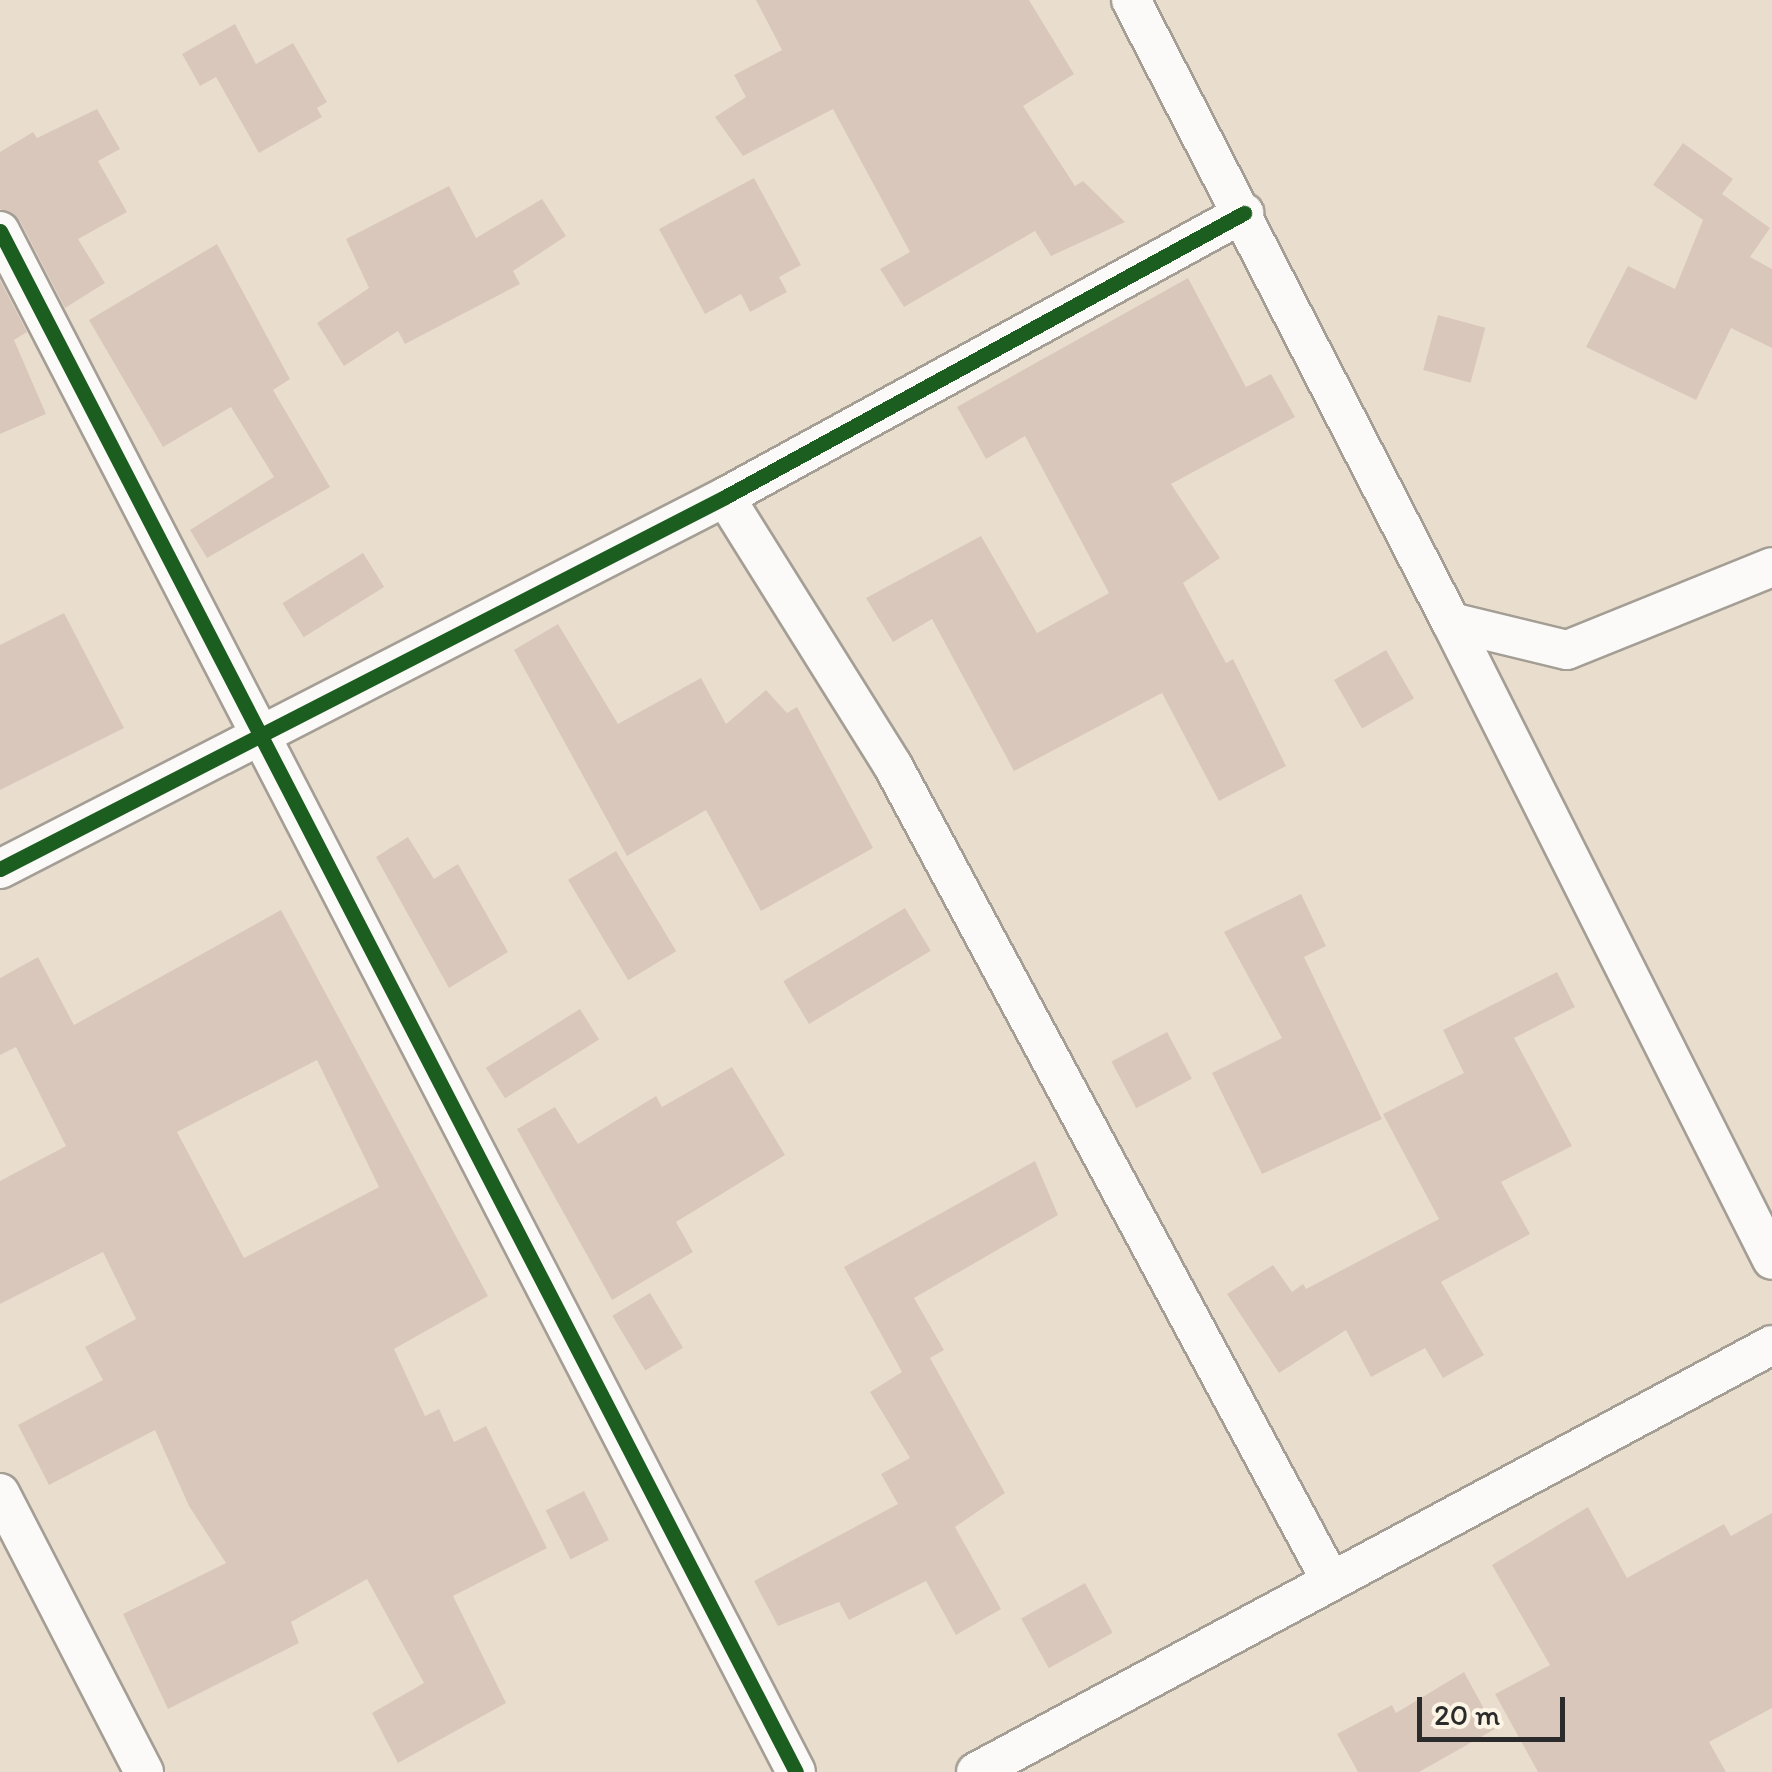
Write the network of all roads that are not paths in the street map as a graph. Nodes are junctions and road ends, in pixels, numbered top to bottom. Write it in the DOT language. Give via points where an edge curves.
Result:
graph roads {
  1 [pos="1131,0"];
  2 [pos="1244,212"];
  3 [pos="0,231"];
  4 [pos="726,497"];
  5 [pos="1772,567"];
  6 [pos="1452,622"];
  7 [pos="263,738"];
  8 [pos="0,869"];
  9 [pos="1772,1260"];
  10 [pos="1772,1345"];
  11 [pos="0,1493"];
  12 [pos="1331,1581"];
  13 [pos="144,1772"];
  14 [pos="796,1772"];
  15 [pos="976,1772"];
  1 -- 2 [label="street"];
  2 -- 4 [label="street"];
  2 -- 6 [label="street"];
  3 -- 7 [label="street"];
  4 -- 7 [label="street"];
  4 -- 12 [label="street" via="894,766"];
  5 -- 6 [label="street" via="1567,650"];
  6 -- 9 [label="street"];
  7 -- 8 [label="street"];
  7 -- 14 [label="street"];
  10 -- 12 [label="street"];
  11 -- 13 [label="street"];
  12 -- 15 [label="street"];
}
